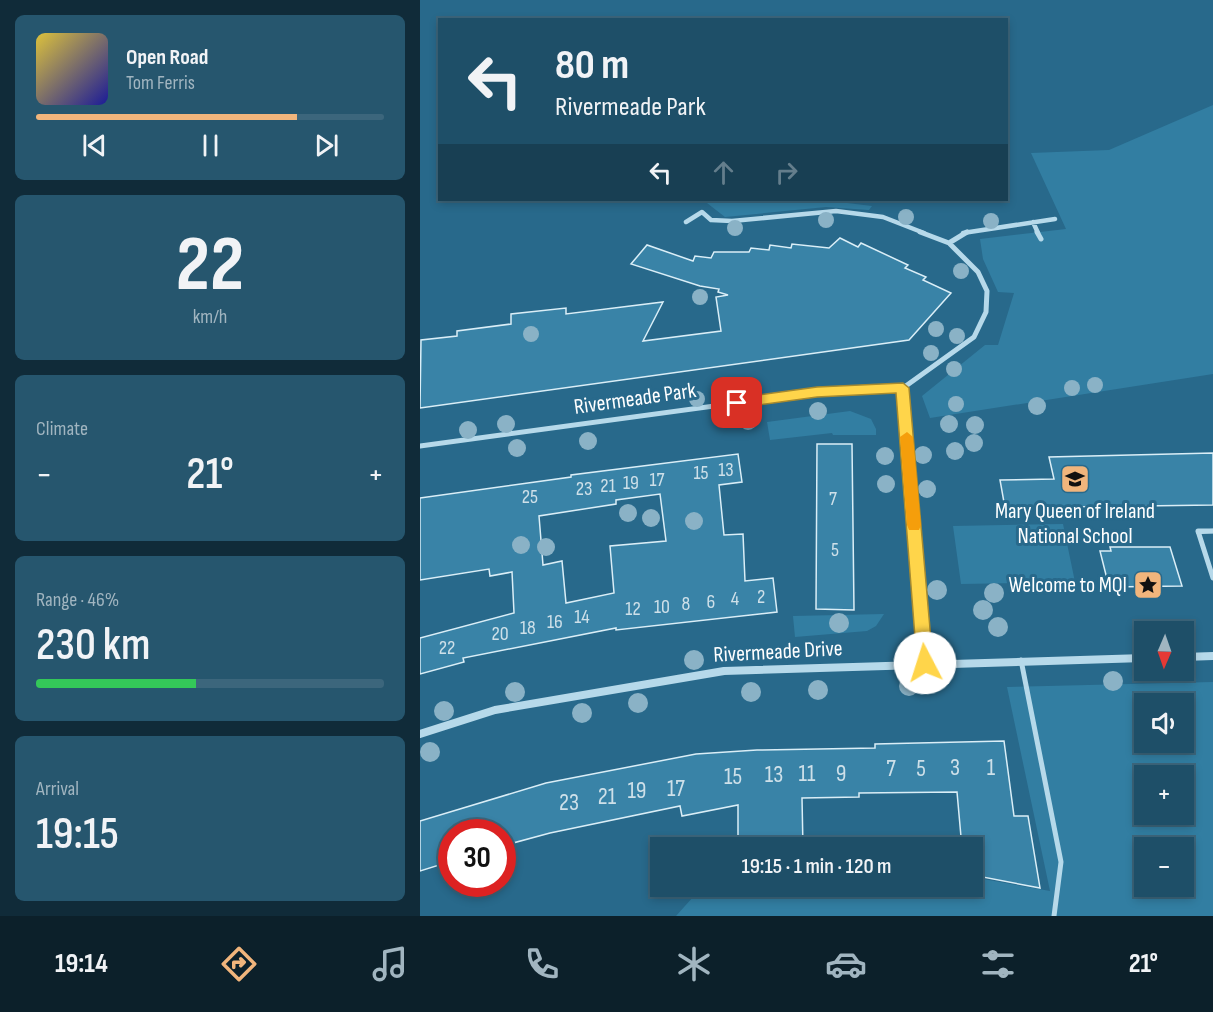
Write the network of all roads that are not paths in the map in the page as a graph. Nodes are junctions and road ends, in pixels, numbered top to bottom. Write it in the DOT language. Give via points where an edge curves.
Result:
graph roads {
  1 [pos="1055,219"];
  2 [pos="686,222"];
  3 [pos="1033,222"];
  4 [pos="1041,239"];
  5 [pos="949,243"];
  6 [pos="903,388"];
  7 [pos="420,446"];
  8 [pos="1213,531"];
  9 [pos="1213,578"];
  10 [pos="1213,656"];
  11 [pos="1194,657"];
  12 [pos="1134,658"];
  13 [pos="1021,660"];
  14 [pos="925,663"];
  15 [pos="420,734"];
  16 [pos="1054,916"];
  1 -- 3 [label="street"];
  2 -- 5 [label="street" via="702,212 711,220 732,221 836,211 883,217"];
  3 -- 4 [label="street"];
  3 -- 5 [label="street" via="964,232"];
  5 -- 6 [label="street" via="978,272 987,291 986,312 974,337"];
  6 -- 7 [label="street, Rivermeade Park" via="817,392"];
  6 -- 14 [label="street"];
  8 -- 9 [label="lane" via="1198,531"];
  10 -- 11 [label="street"];
  12 -- 13 [label="street, Rivermeade Drive"];
  13 -- 14 [label="street, Rivermeade Drive"];
  13 -- 16 [label="lane" via="1061,862"];
  14 -- 15 [label="street, Rivermeade Drive" via="724,671 495,710"];
}
